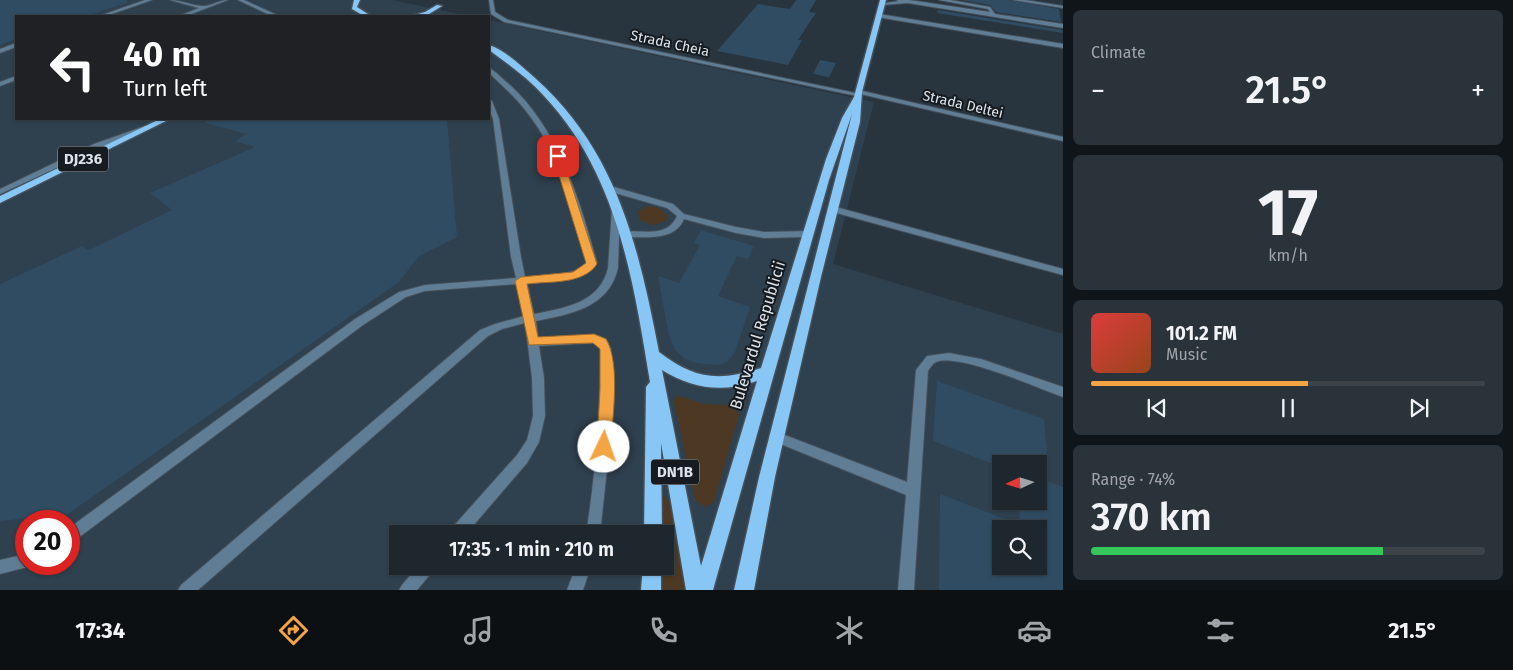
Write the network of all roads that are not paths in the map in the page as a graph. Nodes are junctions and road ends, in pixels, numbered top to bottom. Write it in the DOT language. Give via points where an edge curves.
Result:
graph roads {
  1 [pos="150,0"];
  2 [pos="172,0"];
  3 [pos="226,0"];
  4 [pos="240,0"];
  5 [pos="357,0"];
  6 [pos="491,0"];
  7 [pos="900,0"];
  8 [pos="941,0"];
  9 [pos="1015,0"];
  10 [pos="883,2"];
  11 [pos="916,2"];
  12 [pos="440,3"];
  13 [pos="1063,7"];
  14 [pos="205,8"];
  15 [pos="356,14"];
  16 [pos="105,15"];
  17 [pos="185,15"];
  18 [pos="274,15"];
  19 [pos="418,15"];
  20 [pos="442,15"];
  21 [pos="991,15"];
  22 [pos="879,16"];
  23 [pos="1063,26"];
  24 [pos="15,45"];
  25 [pos="1063,46"];
  26 [pos="490,48"];
  27 [pos="0,51"];
  28 [pos="490,71"];
  29 [pos="15,78"];
  30 [pos="0,84"];
  31 [pos="858,93"];
  32 [pos="490,103"];
  33 [pos="164,120"];
  34 [pos="151,126"];
  35 [pos="1063,140"];
  36 [pos="611,189"];
  37 [pos="0,192"];
  38 [pos="0,200"];
  39 [pos="616,201"];
  40 [pos="832,209"];
  41 [pos="681,216"];
  42 [pos="627,234"];
  43 [pos="808,234"];
  44 [pos="1063,272"];
  45 [pos="521,281"];
  46 [pos="530,318"];
  47 [pos="533,342"];
  48 [pos="652,354"];
  49 [pos="766,372"];
  50 [pos="1063,392"];
  51 [pos="777,437"];
  52 [pos="913,491"];
  53 [pos="464,525"];
  54 [pos="594,525"];
  55 [pos="653,525"];
  56 [pos="80,528"];
  57 [pos="15,564"];
  58 [pos="0,567"];
  59 [pos="420,575"];
  60 [pos="581,575"];
  61 [pos="652,575"];
  62 [pos="748,585"];
  63 [pos="186,590"];
  64 [pos="407,590"];
  65 [pos="576,590"];
  66 [pos="651,590"];
  67 [pos="696,590"];
  68 [pos="703,590"];
  69 [pos="906,590"];
  1 -- 16 [label="street"];
  2 -- 14 [label="street"];
  3 -- 14 [label="street"];
  4 -- 18 [label="street"];
  5 -- 15 [label="main road" via="353,5"];
  6 -- 31 [label="street, Strada Cheia" via="493,13 506,21"];
  7 -- 11 [label="street"];
  8 -- 21 [label="street" via="990,8"];
  9 -- 13 [label="street"];
  10 -- 11 [label="street"];
  10 -- 22 [label="main road, Bulevardul Republicii"];
  11 -- 21 [label="street"];
  12 -- 19 [label="main road"];
  12 -- 20 [label="main road"];
  14 -- 17 [label="street"];
  21 -- 23 [label="street"];
  22 -- 25 [label="street"];
  22 -- 31 [label="main road, Bulevardul Republicii"];
  24 -- 27 [label="street"];
  26 -- 36 [label="main road, DN1B" via="530,78 558,106 590,149"];
  28 -- 45 [label="street" via="524,102 550,141 564,173 592,264 575,275"];
  29 -- 30 [label="street"];
  31 -- 35 [label="street, Strada Deltei"];
  31 -- 40 [label="main road, Bulevardul Republicii" via="856,122"];
  31 -- 43 [label="main road, Bulevardul Republicii" via="844,120"];
  32 -- 45 [label="street" via="497,125"];
  33 -- 34 [label="main road, DJ236"];
  34 -- 37 [label="street" via="97,146"];
  34 -- 38 [label="main road, DJ236"];
  36 -- 39 [label="main road, DN1B"];
  36 -- 41 [label="street" via="670,206"];
  39 -- 42 [label="main road, DN1B"];
  39 -- 46 [label="street" via="611,276 606,288 597,298 581,305"];
  40 -- 44 [label="street"];
  40 -- 51 [label="main road, Bulevardul Republicii"];
  41 -- 42 [label="street" via="676,228 668,232"];
  41 -- 43 [label="street" via="764,235"];
  42 -- 48 [label="main road, DN1B"];
  43 -- 49 [label="main road, Bulevardul Republicii"];
  45 -- 46 [label="street"];
  45 -- 56 [label="street" via="414,290 394,299"];
  46 -- 47 [label="street"];
  46 -- 63 [label="street" via="503,324 484,333"];
  47 -- 53 [label="street" via="539,416 533,442"];
  47 -- 54 [label="street" via="594,339 602,342 606,349 605,431"];
  48 -- 49 [label="main road" via="668,368 702,383 726,384"];
  48 -- 55 [label="main road, DN1B"];
  48 -- 67 [label="main road, DN1B"];
  49 -- 68 [label="main road, Bulevardul Republicii"];
  50 -- 52 [label="street" via="966,359 936,358 928,361 922,370"];
  51 -- 52 [label="street"];
  51 -- 62 [label="main road, Bulevardul Republicii"];
  52 -- 69 [label="street"];
  57 -- 58 [label="street"];
  59 -- 64 [label="street"];
  60 -- 65 [label="street"];
  61 -- 66 [label="main road"];
}
